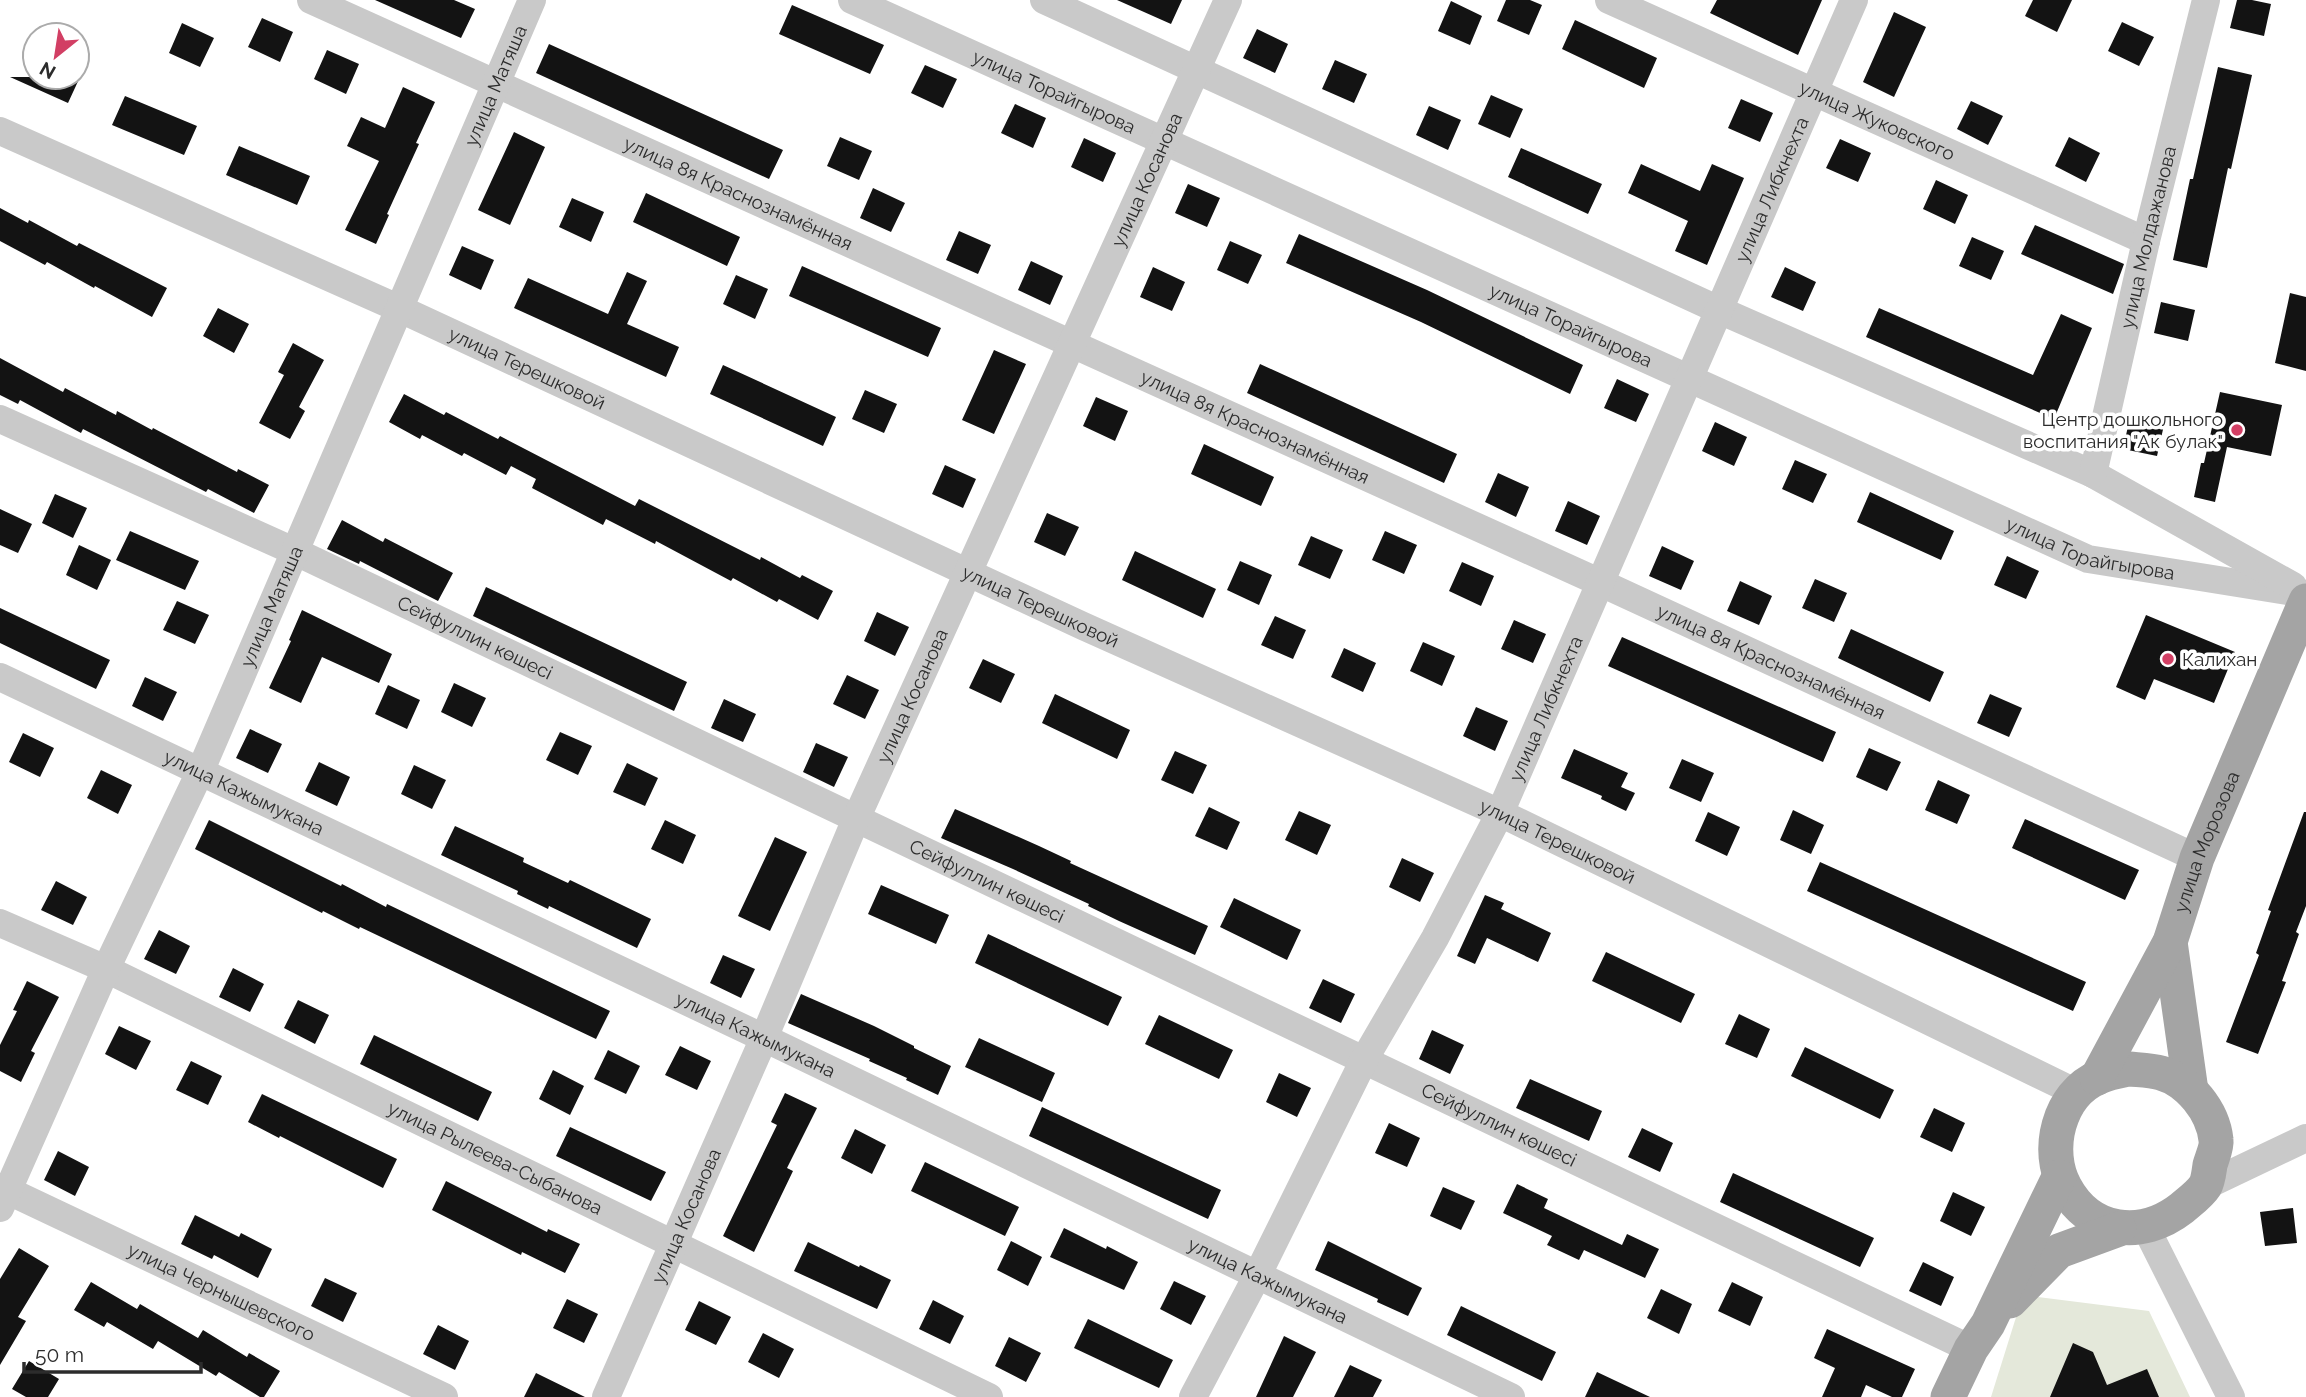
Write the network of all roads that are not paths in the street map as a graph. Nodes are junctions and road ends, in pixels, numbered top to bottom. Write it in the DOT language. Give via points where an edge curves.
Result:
graph roads {
  1 [pos="311,0"];
  2 [pos="532,0"];
  3 [pos="852,0"];
  4 [pos="1044,0"];
  5 [pos="1228,0"];
  6 [pos="1609,0"];
  7 [pos="1854,0"];
  8 [pos="2206,0"];
  9 [pos="1197,69"];
  10 [pos="497,83"];
  11 [pos="1812,92"];
  12 [pos="0,131"];
  13 [pos="1164,140"];
  14 [pos="2146,241"];
  15 [pos="398,308"];
  16 [pos="1719,310"];
  17 [pos="1073,343"];
  18 [pos="1690,379"];
  19 [pos="0,419"];
  20 [pos="2093,474"];
  21 [pos="296,552"];
  22 [pos="970,572"];
  23 [pos="1601,583"];
  24 [pos="2306,593"];
  25 [pos="2306,601"];
  26 [pos="0,677"];
  27 [pos="200,772"];
  28 [pos="1500,813"];
  29 [pos="856,819"];
  30 [pos="2197,858"];
  31 [pos="0,923"];
  32 [pos="2170,942"];
  33 [pos="106,969"];
  34 [pos="764,1038"];
  35 [pos="1364,1060"];
  36 [pos="2087,1085"];
  37 [pos="2191,1091"];
  38 [pos="2306,1138"];
  39 [pos="2059,1177"];
  40 [pos="2205,1186"];
  41 [pos="3,1195"];
  42 [pos="2132,1228"];
  43 [pos="673,1245"];
  44 [pos="1257,1276"];
  45 [pos="1979,1336"];
  46 [pos="444,1397"];
  47 [pos="606,1397"];
  48 [pos="989,1397"];
  49 [pos="1194,1397"];
  50 [pos="1511,1397"];
  51 [pos="1948,1397"];
  52 [pos="2231,1397"];
  1 -- 10 [label="street, улица 8я Краснознамённая"];
  2 -- 10 [label="street, улица Матяша"];
  3 -- 13 [label="street, улица Торайгырова"];
  4 -- 9 [label="street, улица Торайгырова"];
  5 -- 9 [label="street, улица Косанова"];
  6 -- 11 [label="street, улица Жуковского"];
  7 -- 11 [label="street, улица Либкнехта"];
  8 -- 14 [label="street, улица Молдажанова"];
  9 -- 13 [label="street, улица Косанова"];
  9 -- 16 [label="street, улица Торайгырова"];
  10 -- 15 [label="street, улица Матяша"];
  10 -- 17 [label="street, улица 8я Краснознамённая"];
  11 -- 14 [label="street, улица Жуковского"];
  11 -- 16 [label="street, улица Либкнехта"];
  12 -- 15 [label="street, улица Терешковой"];
  13 -- 17 [label="street, улица Косанова"];
  13 -- 18 [label="street, улица Торайгырова"];
  14 -- 20 [label="street, улица Молдажанова"];
  15 -- 21 [label="street, улица Матяша"];
  15 -- 22 [label="street, улица Терешковой"];
  16 -- 18 [label="street, улица Либкнехта"];
  16 -- 20 [label="street, улица Торайгырова"];
  17 -- 22 [label="street, улица Косанова"];
  17 -- 23 [label="street, улица 8я Краснознамённая"];
  18 -- 23 [label="street, улица Либкнехта"];
  18 -- 24 [label="street, улица Торайгырова" via="2088,559"];
  19 -- 21 [label="street, Сейфуллин көшесі"];
  20 -- 24 [label="street, улица Торайгырова"];
  21 -- 27 [label="street, улица Матяша"];
  21 -- 29 [label="street, Сейфуллин көшесі"];
  22 -- 28 [label="street, улица Терешковой"];
  22 -- 29 [label="street, улица Косанова"];
  23 -- 28 [label="street, улица Либкнехта"];
  23 -- 30 [label="street, улица 8я Краснознамённая"];
  25 -- 30 [label="main road, улица Морозова"];
  26 -- 27 [label="street, улица Кажымукана"];
  27 -- 33 [label="street, улица Матяша"];
  27 -- 34 [label="street, улица Кажымукана"];
  28 -- 35 [label="street, улица Либкнехта"];
  28 -- 36 [label="street, улица Терешковой"];
  29 -- 34 [label="street, улица Косанова"];
  29 -- 35 [label="street, Сейфуллин көшесі"];
  30 -- 32 [label="main road, улица Морозова"];
  31 -- 33 [label="street, улица Рылеева-Сыбанова"];
  32 -- 36 [label="main road, улица Морозова"];
  32 -- 37 [label="main road"];
  33 -- 41 [label="street, улица Матяша"];
  33 -- 43 [label="street, улица Рылеева-Сыбанова"];
  34 -- 43 [label="street, улица Косанова"];
  34 -- 44 [label="street, улица Кажымукана"];
  35 -- 44 [label="street, улица Либкнехта"];
  35 -- 45 [label="street, Сейфуллин көшесі"];
  36 -- 37 [label="main road" via="2129,1069 2163,1073"];
  36 -- 39 [label="main road" via="2061,1117 2054,1147"];
  37 -- 40 [label="main road" via="2208,1114 2216,1141"];
  38 -- 40 [label="street"];
  39 -- 42 [label="main road" via="2072,1201 2093,1219"];
  39 -- 45 [label="main road"];
  40 -- 42 [label="main road" via="2170,1217"];
  41 -- 46 [label="street, улица Чернышевского"];
  42 -- 45 [label="main road" via="2059,1251"];
  42 -- 52 [label="street"];
  43 -- 47 [label="street, улица Косанова"];
  43 -- 48 [label="street, улица Рылеева-Сыбанова"];
  44 -- 49 [label="street, улица Либкнехта"];
  44 -- 50 [label="street, улица Кажымукана"];
  45 -- 51 [label="main road"];
}
